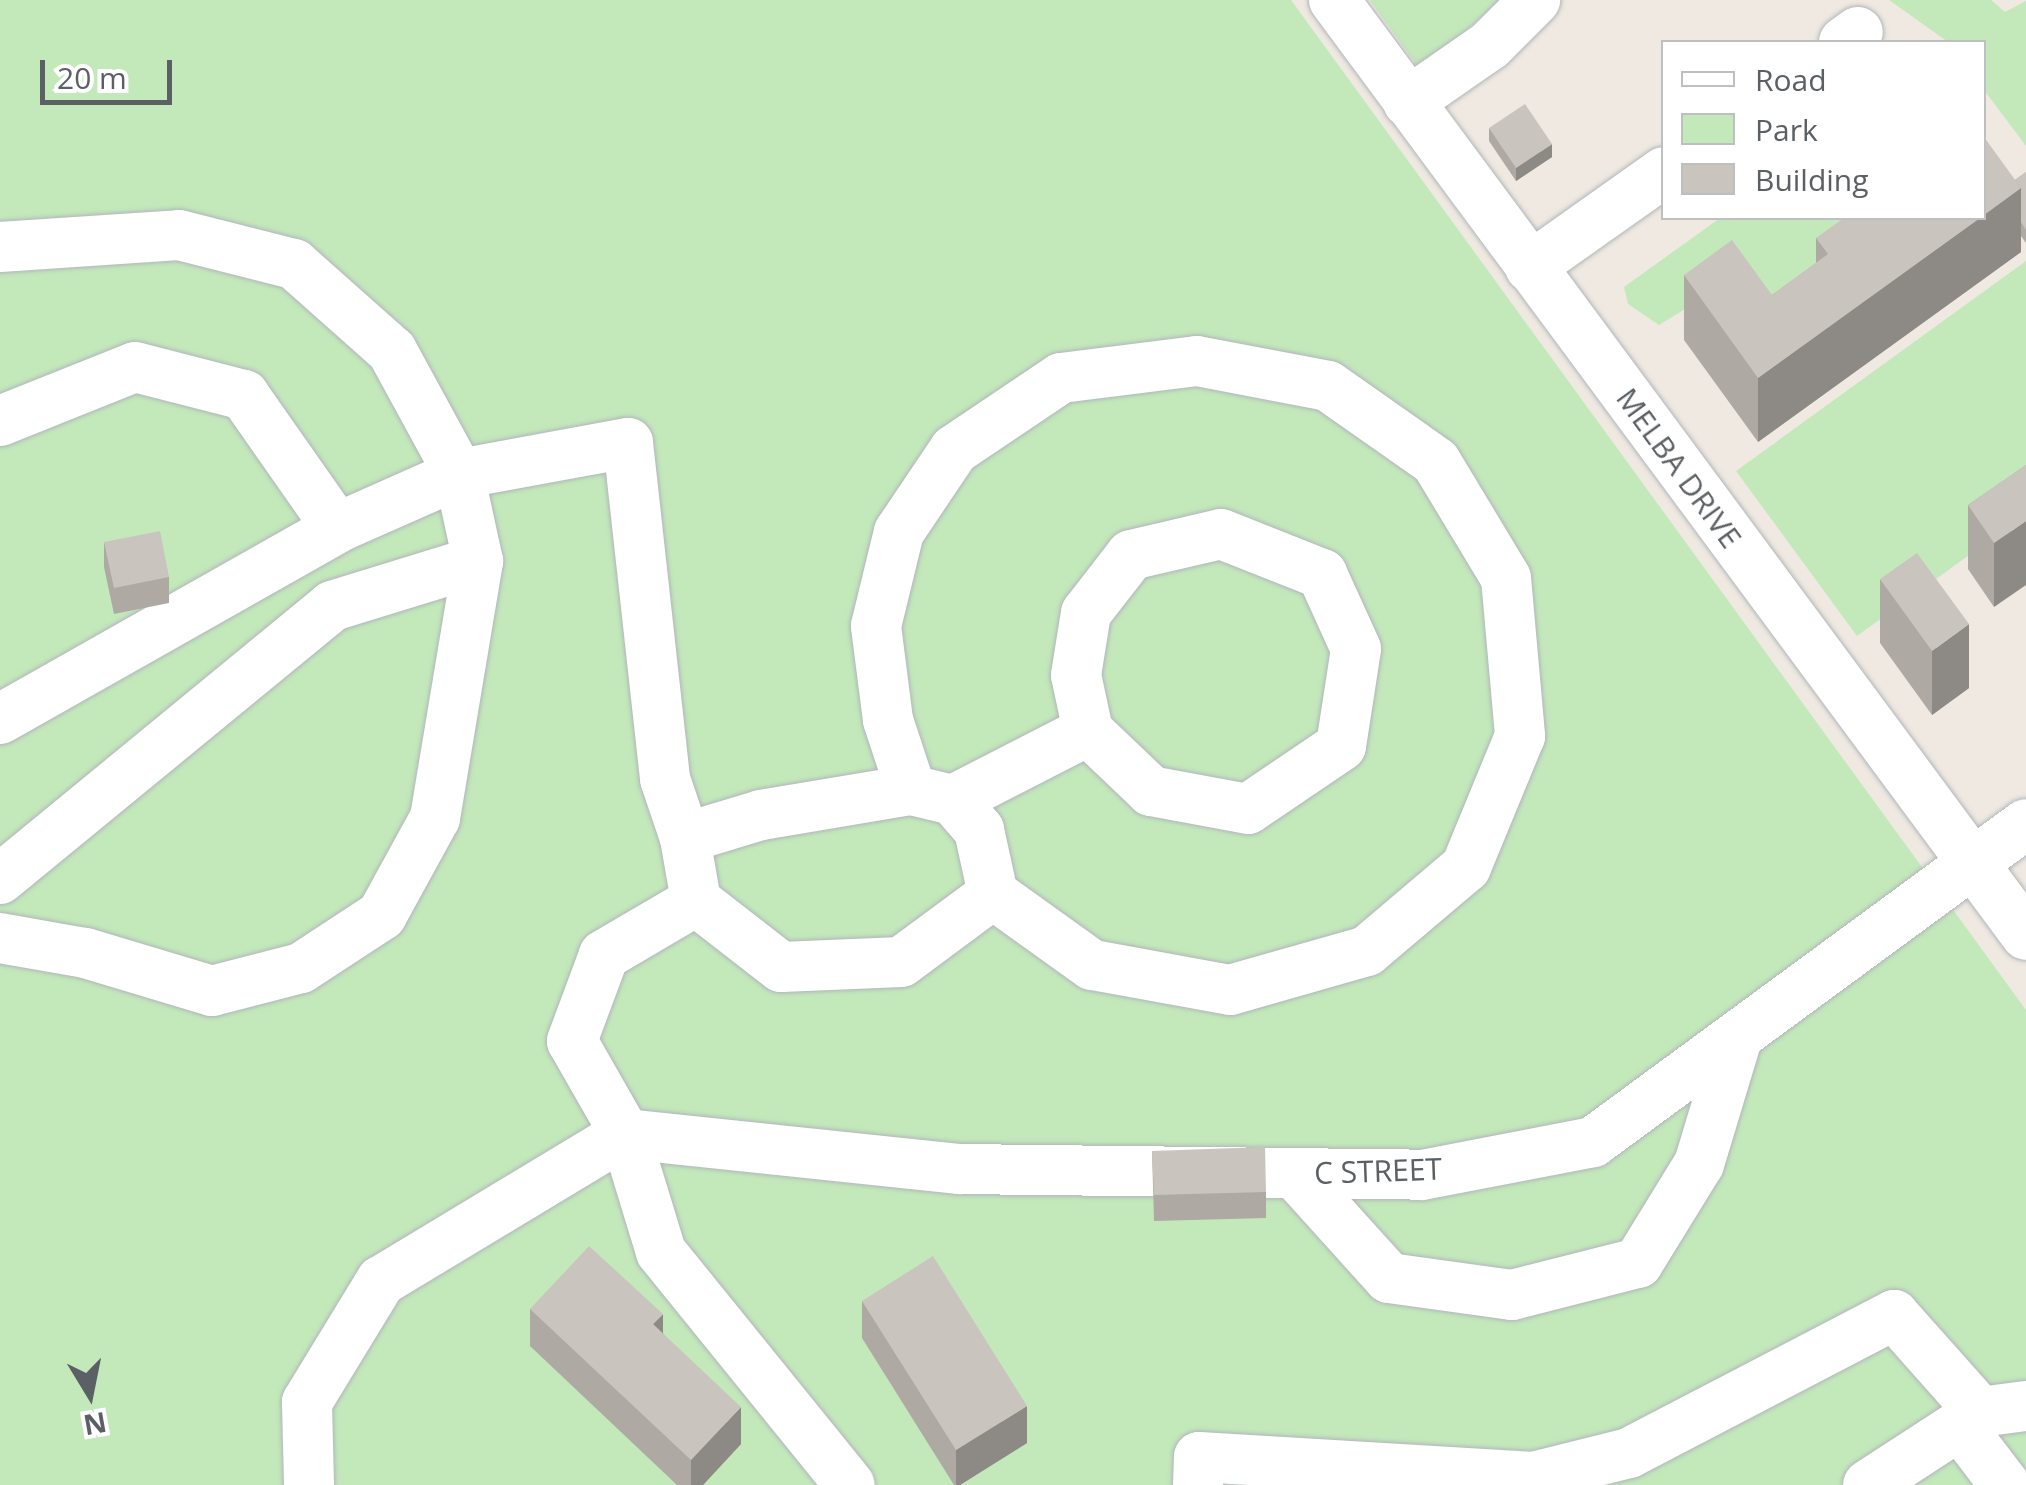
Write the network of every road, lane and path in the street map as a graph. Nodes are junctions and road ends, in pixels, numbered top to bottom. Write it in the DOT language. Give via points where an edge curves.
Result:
graph roads {
  1 [pos="1334,0"];
  2 [pos="1535,0"];
  3 [pos="1408,102"];
  4 [pos="1661,174"];
  5 [pos="0,247"];
  6 [pos="1530,266"];
  7 [pos="0,420"];
  8 [pos="459,474"];
  9 [pos="337,528"];
  10 [pos="478,561"];
  11 [pos="0,719"];
  12 [pos="1088,731"];
  13 [pos="932,795"];
  14 [pos="2026,824"];
  15 [pos="684,838"];
  16 [pos="1972,863"];
  17 [pos="0,879"];
  18 [pos="993,894"];
  19 [pos="696,902"];
  20 [pos="2026,935"];
  21 [pos="0,938"];
  22 [pos="1737,1038"];
  23 [pos="625,1134"];
  24 [pos="1295,1174"];
  25 [pos="1989,1414"];
  26 [pos="309,1485"];
  27 [pos="850,1485"];
  28 [pos="1198,1485"];
  29 [pos="1868,1485"];
  30 [pos="2004,1485"];
  1 -- 3 [label="street, MELBA DRIVE"];
  2 -- 3 [label="street" via="1490,45"];
  3 -- 6 [label="street, MELBA DRIVE"];
  4 -- 6 [label="street"];
  5 -- 8 [label="street" via="179,235 294,264 392,351"];
  6 -- 16 [label="street, MELBA DRIVE"];
  7 -- 9 [label="street" via="135,367 244,394"];
  8 -- 9 [label="street"];
  8 -- 10 [label="street"];
  8 -- 15 [label="street" via="628,443 665,779"];
  9 -- 11 [label="street"];
  10 -- 17 [label="street" via="332,606"];
  10 -- 21 [label="street" via="435,818 382,915 301,968 212,991 85,953"];
  12 -- 12 [label="street" via="1151,791 1248,808 1295,777 1341,746 1356,649 1322,574 1221,534 1131,555 1086,613 1076,675"];
  12 -- 13 [label="street"];
  13 -- 15 [label="street" via="760,815"];
  13 -- 18 [label="street" via="979,830"];
  13 -- 18 [label="street" via="888,720 876,626 898,532 954,450 1060,378 1197,361 1328,386 1436,462 1506,578 1520,736 1466,867 1367,951 1230,990 1092,965"];
  14 -- 16 [label="street, C STREET"];
  15 -- 19 [label="street"];
  16 -- 20 [label="street, MELBA DRIVE"];
  16 -- 22 [label="street, C STREET"];
  18 -- 19 [label="street" via="901,962 781,967"];
  19 -- 23 [label="street" via="604,955 572,1042"];
  22 -- 24 [label="street, C STREET" via="1593,1142 1422,1176"];
  22 -- 24 [label="street" via="1699,1164 1638,1264 1512,1296 1388,1278"];
  23 -- 24 [label="street, C STREET" via="960,1169"];
  23 -- 26 [label="street" via="381,1281 306,1402"];
  23 -- 27 [label="street" via="661,1252"];
  25 -- 28 [label="street" via="1894,1316 1629,1453 1533,1477 1199,1457"];
  25 -- 29 [label="street"];
  25 -- 30 [label="street"];
}
